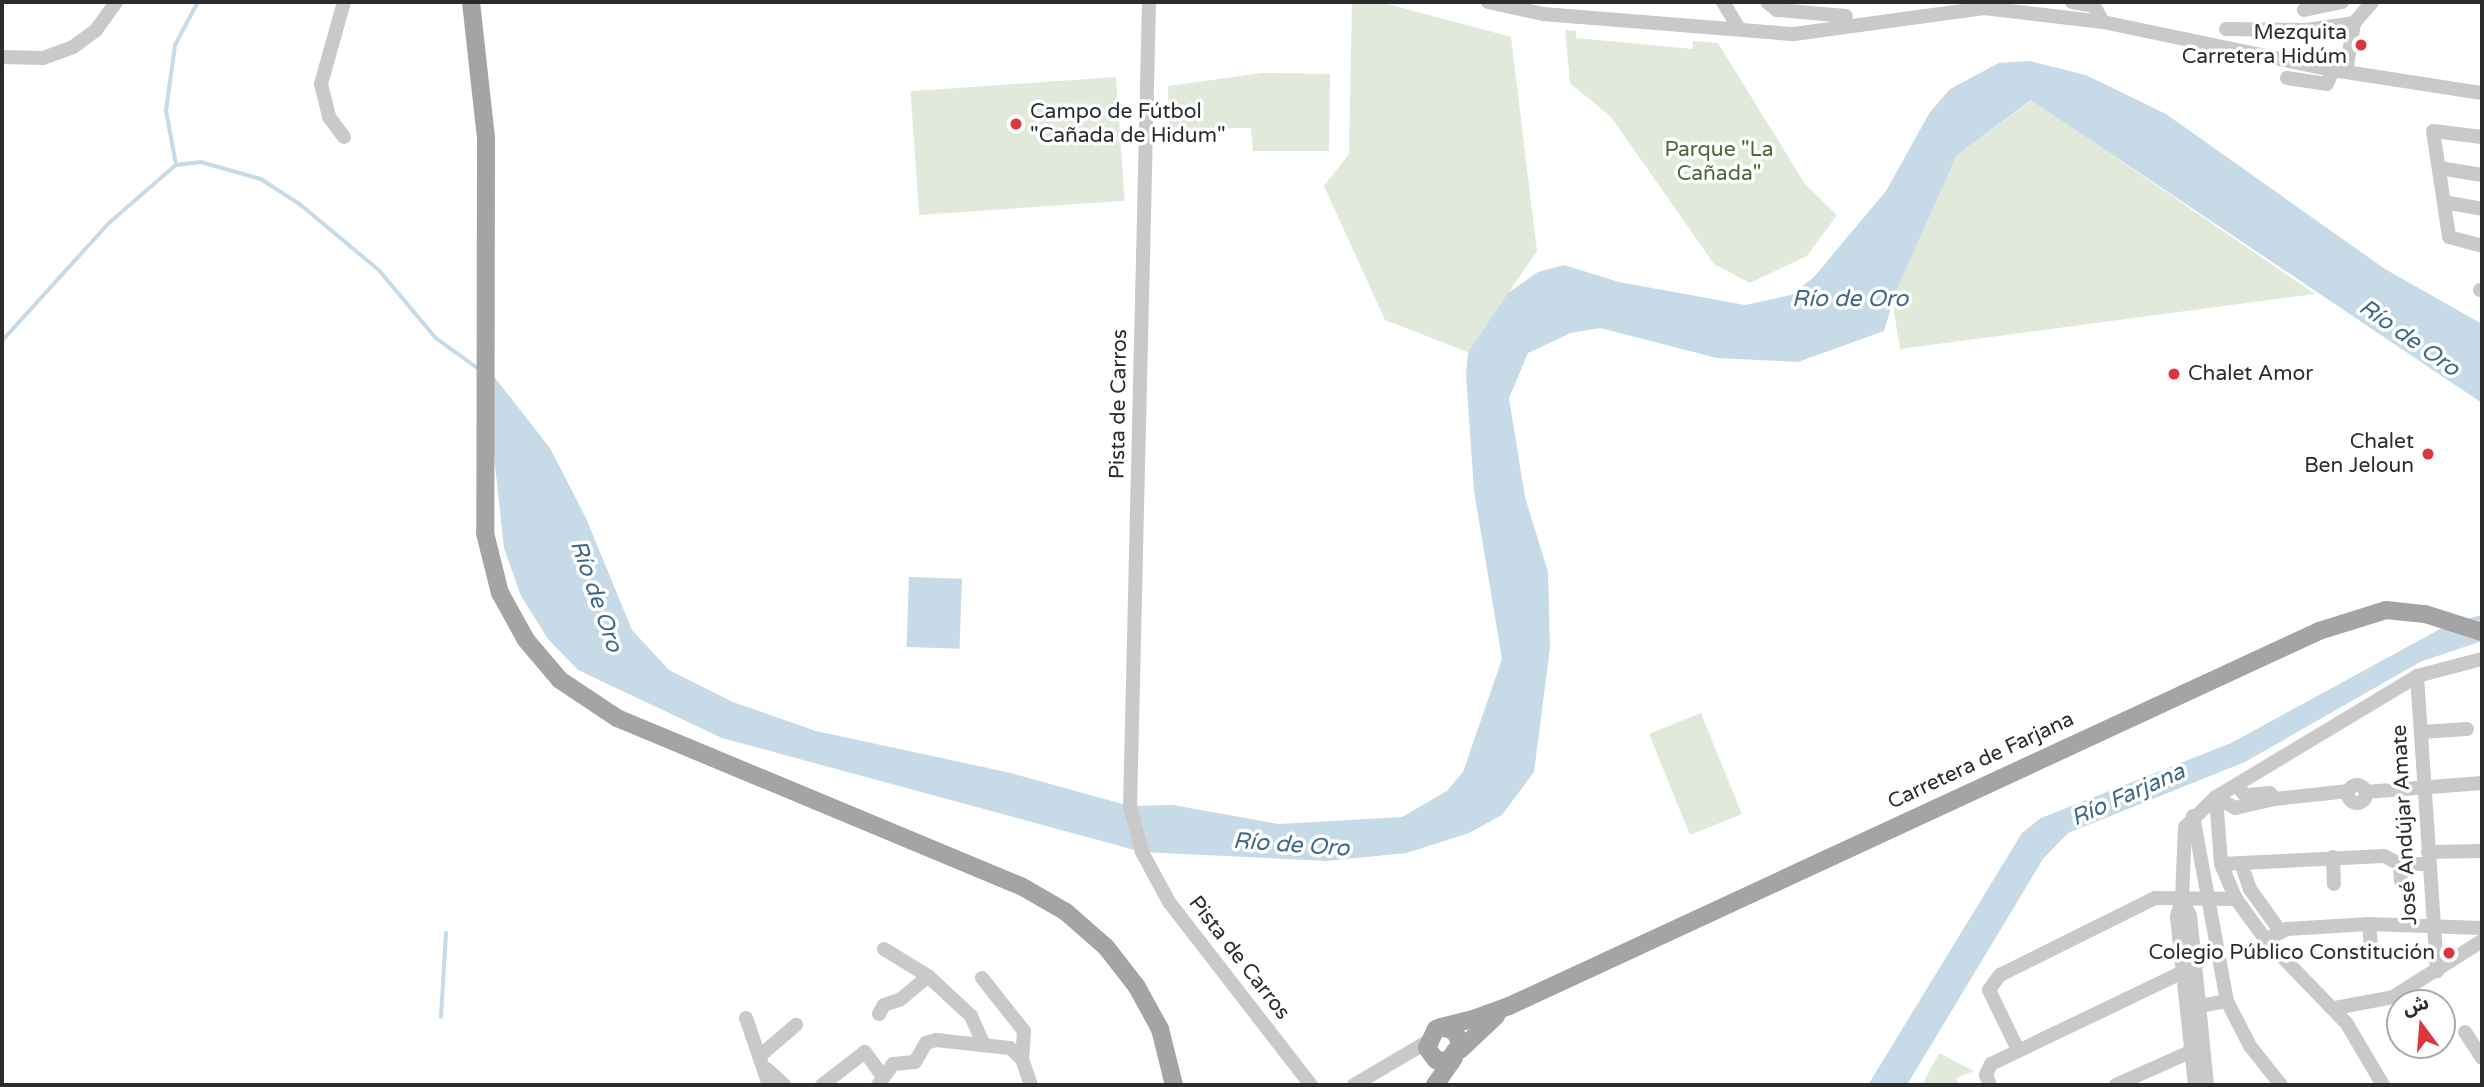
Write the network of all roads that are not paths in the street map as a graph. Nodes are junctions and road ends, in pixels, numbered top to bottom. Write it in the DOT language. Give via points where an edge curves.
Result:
graph roads {
  1 [pos="116,2"];
  2 [pos="344,2"];
  3 [pos="471,2"];
  4 [pos="1149,2"];
  5 [pos="1488,2"];
  6 [pos="1721,2"];
  7 [pos="1767,2"];
  8 [pos="2072,2"];
  9 [pos="2342,2"];
  10 [pos="2372,2"];
  11 [pos="2311,7"];
  12 [pos="1560,9"];
  13 [pos="1846,16"];
  14 [pos="2103,22"];
  15 [pos="2354,23"];
  16 [pos="1707,27"];
  17 [pos="1739,29"];
  18 [pos="2226,29"];
  19 [pos="2,57"];
  20 [pos="2340,71"];
  21 [pos="2287,78"];
  22 [pos="2482,93"];
  23 [pos="344,137"];
  24 [pos="2482,137"];
  25 [pos="2439,168"];
  26 [pos="2482,175"];
  27 [pos="2444,202"];
  28 [pos="2482,209"];
  29 [pos="2482,246"];
  30 [pos="2482,632"];
  31 [pos="2482,659"];
  32 [pos="2417,676"];
  33 [pos="2467,729"];
  34 [pos="2421,732"];
  35 [pos="2482,783"];
  36 [pos="2236,785"];
  37 [pos="2425,787"];
  38 [pos="2216,797"];
  39 [pos="2275,799"];
  40 [pos="2193,816"];
  41 [pos="2482,851"];
  42 [pos="2333,857"];
  43 [pos="2428,858"];
  44 [pos="2241,863"];
  45 [pos="2221,864"];
  46 [pos="2400,864"];
  47 [pos="2400,881"];
  48 [pos="2334,884"];
  49 [pos="2182,898"];
  50 [pos="2236,899"];
  51 [pos="2206,902"];
  52 [pos="2370,924"];
  53 [pos="2482,928"];
  54 [pos="2432,929"];
  55 [pos="2280,931"];
  56 [pos="2266,940"];
  57 [pos="2482,941"];
  58 [pos="884,949"];
  59 [pos="2371,949"];
  60 [pos="2189,968"];
  61 [pos="2437,971"];
  62 [pos="928,976"];
  63 [pos="982,978"];
  64 [pos="2227,1001"];
  65 [pos="1510,1006"];
  66 [pos="2199,1006"];
  67 [pos="2335,1009"];
  68 [pos="879,1014"];
  69 [pos="746,1018"];
  70 [pos="796,1025"];
  71 [pos="1441,1027"];
  72 [pos="2465,1032"];
  73 [pos="984,1045"];
  74 [pos="2197,1048"];
  75 [pos="2018,1050"];
  76 [pos="1429,1051"];
  77 [pos="762,1054"];
  78 [pos="1457,1054"];
  79 [pos="2482,1058"];
  80 [pos="1022,1059"];
  81 [pos="767,1069"];
  82 [pos="879,1080"];
  83 [pos="769,1085"];
  84 [pos="784,1085"];
  85 [pos="822,1085"];
  86 [pos="1031,1085"];
  87 [pos="1174,1085"];
  88 [pos="1311,1085"];
  89 [pos="1354,1085"];
  90 [pos="1427,1085"];
  91 [pos="1435,1085"];
  92 [pos="1990,1085"];
  93 [pos="2116,1085"];
  94 [pos="2195,1085"];
  95 [pos="2207,1085"];
  96 [pos="2281,1085"];
  97 [pos="2383,1085"];
  1 -- 19 [label="street" via="96,30 73,47 43,58"];
  2 -- 23 [label="street" via="321,84 330,117"];
  3 -- 87 [label="main road" via="484,97 485,533 500,593 526,640 560,680 617,718 1021,886 1066,912 1106,947 1137,987 1160,1029"];
  4 -- 88 [label="street, Pista de Carros" via="1130,806 1142,852 1169,902"];
  5 -- 12 [label="street"];
  6 -- 16 [label="street"];
  6 -- 17 [label="street"];
  7 -- 13 [label="street" via="1777,10"];
  8 -- 14 [label="street" via="2094,6"];
  9 -- 11 [label="street"];
  10 -- 15 [label="street"];
  12 -- 16 [label="street"];
  13 -- 14 [label="street" via="1969,8"];
  13 -- 17 [label="street"];
  14 -- 20 [label="street"];
  15 -- 18 [label="street" via="2307,30"];
  15 -- 20 [label="street"];
  16 -- 17 [label="street"];
  20 -- 21 [label="street" via="2327,85"];
  20 -- 22 [label="street"];
  24 -- 25 [label="street" via="2433,130"];
  25 -- 26 [label="street"];
  25 -- 27 [label="street"];
  27 -- 28 [label="street"];
  27 -- 29 [label="street" via="2452,240"];
  30 -- 65 [label="main road, Carretera de Farjana" via="2386,610 2319,631"];
  31 -- 32 [label="street"];
  32 -- 34 [label="street, José Andújar Amate"];
  32 -- 36 [label="street"];
  33 -- 34 [label="street"];
  34 -- 37 [label="street, José Andújar Amate"];
  35 -- 37 [label="street"];
  36 -- 38 [label="street"];
  36 -- 39 [label="street" via="2245,795 2270,793"];
  37 -- 39 [label="street" via="2365,792 2357,803 2349,791"];
  37 -- 43 [label="street, José Andújar Amate"];
  38 -- 39 [label="street" via="2229,808"];
  38 -- 40 [label="street"];
  38 -- 45 [label="street"];
  40 -- 49 [label="street" via="2181,836"];
  40 -- 51 [label="street"];
  41 -- 43 [label="street"];
  42 -- 44 [label="street"];
  42 -- 46 [label="street" via="2384,856"];
  42 -- 48 [label="street"];
  43 -- 46 [label="street"];
  43 -- 54 [label="street, José Andújar Amate"];
  44 -- 45 [label="street"];
  44 -- 55 [label="street" via="2250,889"];
  45 -- 50 [label="street"];
  46 -- 47 [label="street"];
  49 -- 51 [label="street"];
  49 -- 60 [label="street" via="2177,917"];
  49 -- 75 [label="street" via="2155,898 1990,985"];
  50 -- 51 [label="street"];
  50 -- 56 [label="street"];
  51 -- 64 [label="street"];
  52 -- 54 [label="street"];
  52 -- 55 [label="street"];
  52 -- 59 [label="street"];
  53 -- 54 [label="street"];
  54 -- 61 [label="street, José Andújar Amate"];
  55 -- 56 [label="street"];
  56 -- 67 [label="street"];
  57 -- 61 [label="street"];
  58 -- 62 [label="street"];
  60 -- 66 [label="street"];
  60 -- 74 [label="street"];
  60 -- 75 [label="street"];
  61 -- 67 [label="street" via="2378,1003"];
  62 -- 68 [label="street" via="901,999 884,1005"];
  62 -- 73 [label="street" via="977,1022"];
  63 -- 80 [label="street" via="1024,1031"];
  64 -- 66 [label="street"];
  64 -- 96 [label="street" via="2250,1046"];
  65 -- 71 [label="main road, Carretera de Farjana"];
  65 -- 78 [label="main road, Carretera de Farjana"];
  66 -- 74 [label="street"];
  67 -- 97 [label="street"];
  69 -- 77 [label="street"];
  70 -- 77 [label="street"];
  71 -- 76 [label="main road"];
  71 -- 78 [label="main road" via="1459,1036"];
  72 -- 79 [label="street"];
  73 -- 80 [label="street" via="1010,1048"];
  73 -- 82 [label="street" via="930,1041 915,1062 898,1061"];
  74 -- 93 [label="street"];
  74 -- 94 [label="street"];
  74 -- 95 [label="street"];
  75 -- 92 [label="street" via="1987,1069"];
  76 -- 78 [label="main road" via="1442,1062"];
  76 -- 89 [label="street"];
  76 -- 90 [label="main road"];
  77 -- 81 [label="street"];
  78 -- 91 [label="main road, Carretera de Farjana"];
  80 -- 86 [label="street"];
  81 -- 83 [label="street"];
  81 -- 84 [label="street"];
  82 -- 85 [label="street" via="865,1052"];
}
